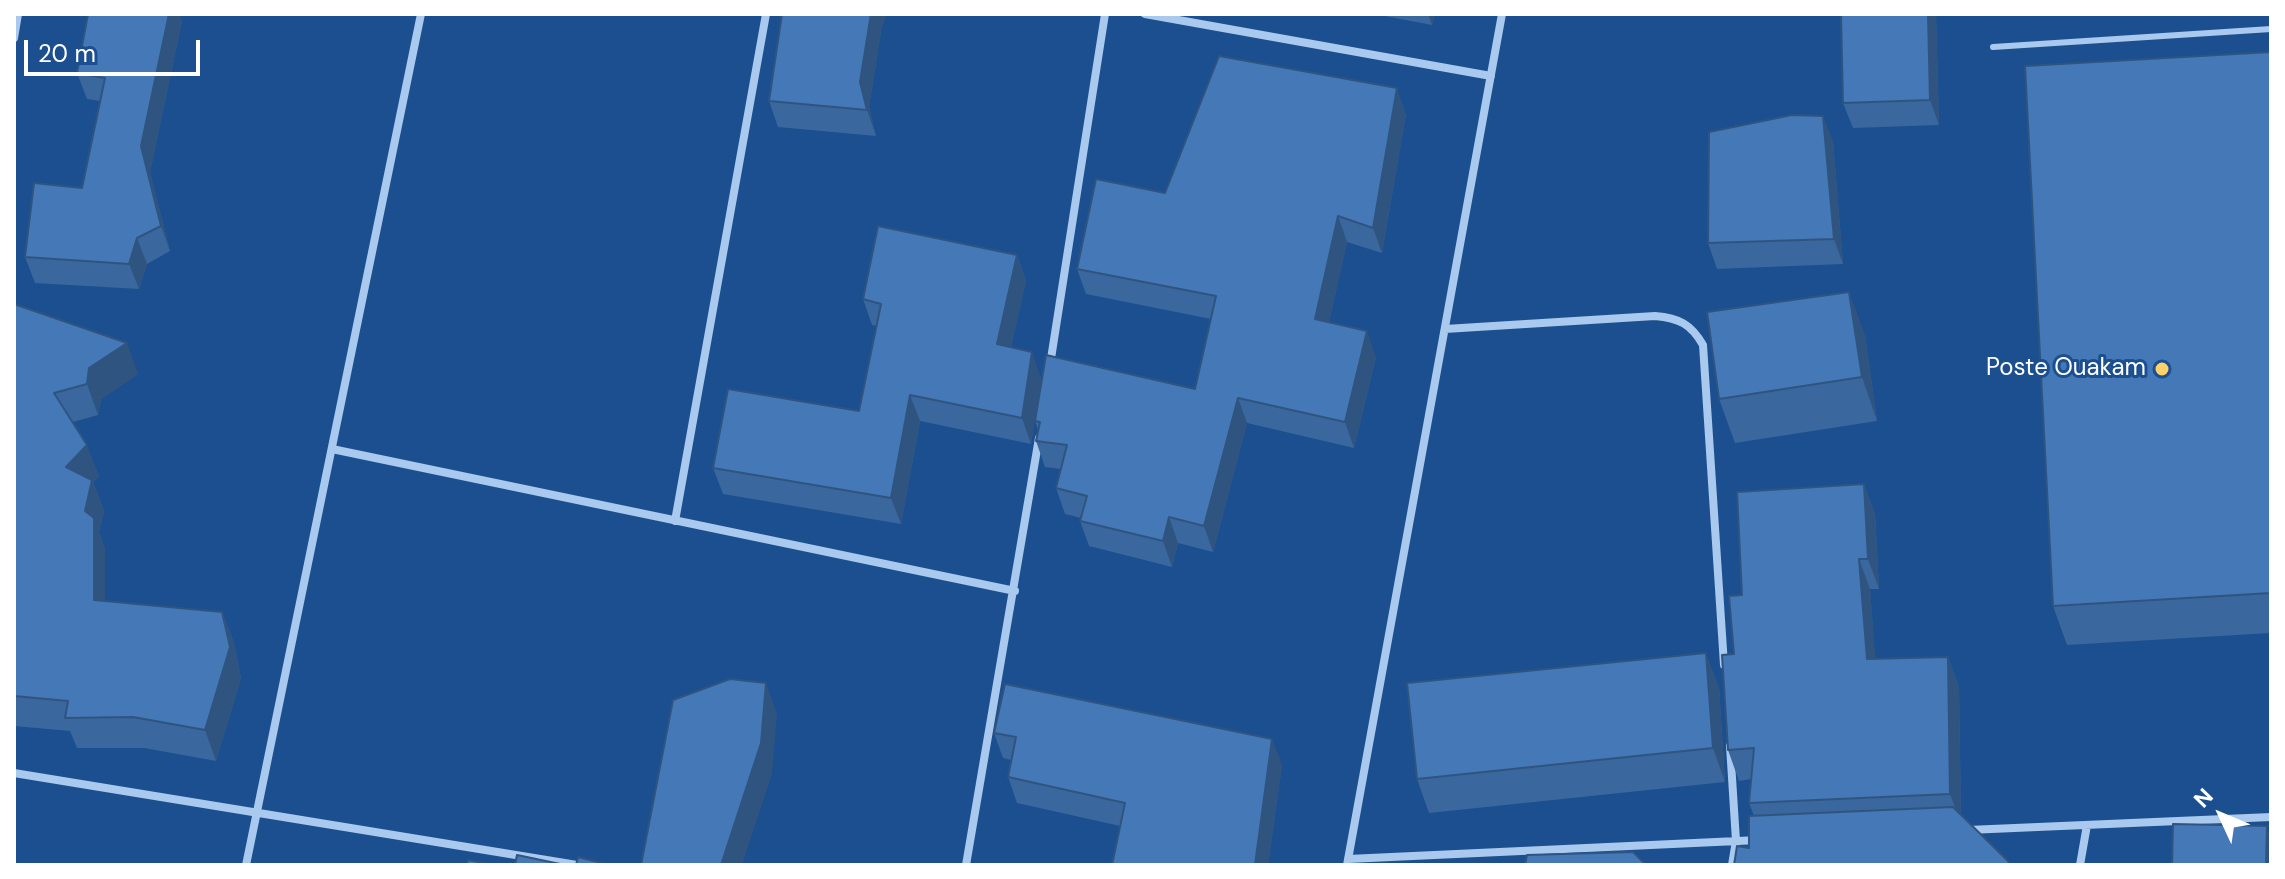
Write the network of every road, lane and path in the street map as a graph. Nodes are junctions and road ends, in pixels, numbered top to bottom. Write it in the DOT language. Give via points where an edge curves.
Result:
graph roads {
  1 [pos="18,14"];
  2 [pos="421,14"];
  3 [pos="766,14"];
  4 [pos="1105,14"];
  5 [pos="1145,14"];
  6 [pos="1502,14"];
  7 [pos="2271,29"];
  8 [pos="14,38"];
  9 [pos="1993,47"];
  10 [pos="1491,76"];
  11 [pos="1445,329"];
  12 [pos="1049,373"];
  13 [pos="1042,420"];
  14 [pos="332,449"];
  15 [pos="675,521"];
  16 [pos="1015,591"];
  17 [pos="1725,670"];
  18 [pos="1729,732"];
  19 [pos="14,773"];
  20 [pos="257,813"];
  21 [pos="2271,817"];
  22 [pos="2087,825"];
  23 [pos="1959,831"];
  24 [pos="1768,839"];
  25 [pos="1736,841"];
  26 [pos="1347,862"];
  27 [pos="246,865"];
  28 [pos="577,865"];
  29 [pos="966,865"];
  30 [pos="1732,865"];
  31 [pos="2080,865"];
  1 -- 8 [label="street"];
  2 -- 14 [label="street"];
  3 -- 15 [label="street"];
  4 -- 12 [label="street"];
  5 -- 10 [label="street"];
  6 -- 10 [label="street"];
  7 -- 9 [label="lane"];
  10 -- 11 [label="street"];
  11 -- 17 [label="street" via="1655,316 1674,318 1694,329 1703,345"];
  11 -- 26 [label="street"];
  13 -- 16 [label="street"];
  14 -- 15 [label="street"];
  14 -- 20 [label="street"];
  15 -- 16 [label="street"];
  16 -- 29 [label="street"];
  18 -- 25 [label="street"];
  19 -- 20 [label="street"];
  20 -- 27 [label="street"];
  20 -- 28 [label="street"];
  21 -- 22 [label="street"];
  22 -- 23 [label="street"];
  22 -- 31 [label="street"];
  24 -- 25 [label="street"];
  25 -- 26 [label="street"];
  25 -- 30 [label="street"];
}
